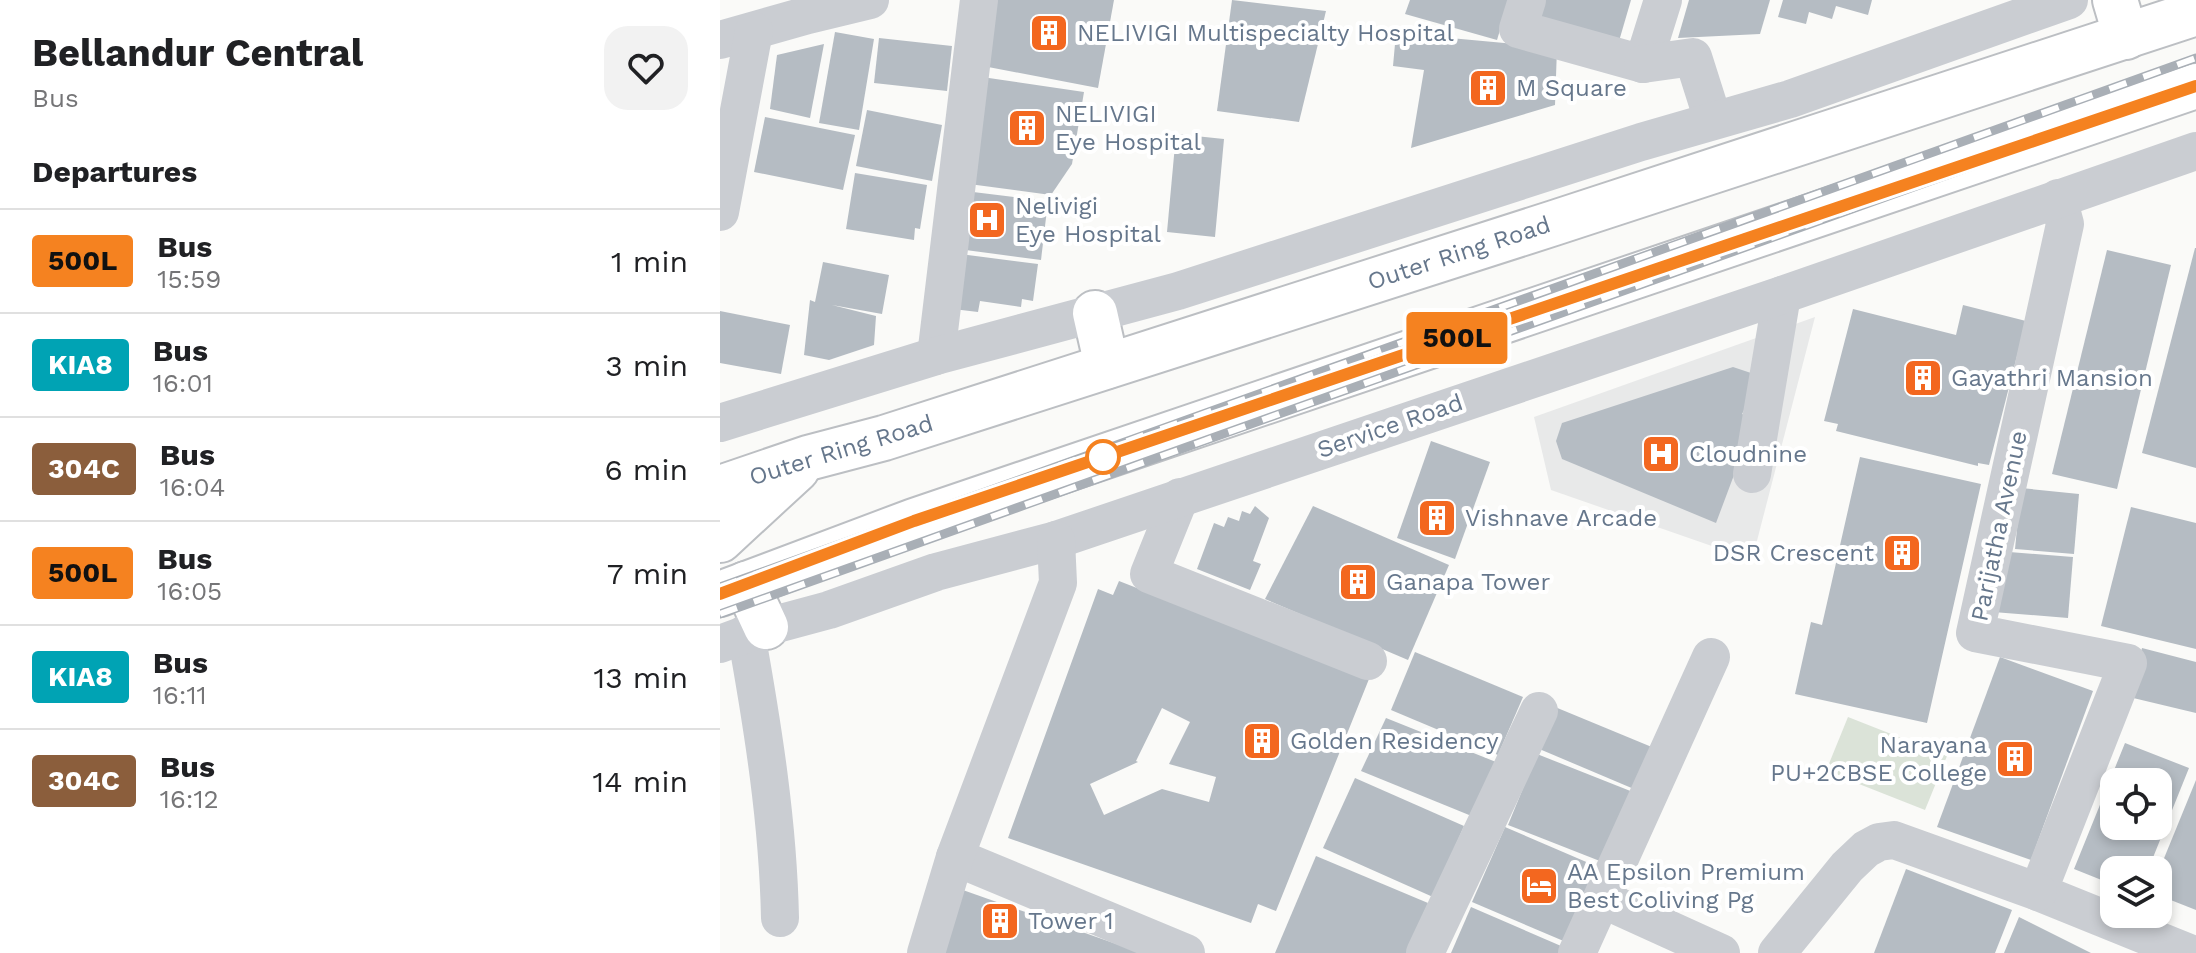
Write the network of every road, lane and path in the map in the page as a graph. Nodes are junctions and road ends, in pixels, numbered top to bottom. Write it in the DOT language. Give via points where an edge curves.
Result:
graph roads {
  1 [pos="870,0"];
  2 [pos="979,0"];
  3 [pos="1527,0"];
  4 [pos="1663,0"];
  5 [pos="2069,0"];
  6 [pos="809,7"];
  7 [pos="2019,8"];
  8 [pos="2196,13"];
  9 [pos="2121,18"];
  10 [pos="737,35"];
  11 [pos="1643,64"];
  12 [pos="2196,86"];
  13 [pos="1713,120"];
  14 [pos="2196,151"];
  15 [pos="2058,198"];
  16 [pos="720,212"];
  17 [pos="1782,295"];
  18 [pos="1095,313"];
  19 [pos="936,356"];
  20 [pos="1107,366"];
  21 [pos="720,423"];
  22 [pos="808,458"];
  23 [pos="1752,474"];
  24 [pos="720,488"];
  25 [pos="1180,497"];
  26 [pos="720,540"];
  27 [pos="1056,540"];
  28 [pos="733,589"];
  29 [pos="744,635"];
  30 [pos="1711,657"];
  31 [pos="1368,661"];
  32 [pos="1539,711"];
  33 [pos="955,857"];
  34 [pos="2038,892"];
  35 [pos="1602,899"];
  36 [pos="780,918"];
  37 [pos="926,953"];
  38 [pos="1186,953"];
  39 [pos="1425,953"];
  40 [pos="1577,953"];
  41 [pos="1721,953"];
  42 [pos="1777,953"];
  43 [pos="2189,953"];
  1 -- 6 [label="street"];
  2 -- 19 [label="street"];
  3 -- 11 [label="street" via="1518,29"];
  4 -- 11 [label="street"];
  5 -- 7 [label="street"];
  6 -- 10 [label="street"];
  7 -- 13 [label="street" via="1790,99"];
  8 -- 9 [label="highway, Outer Ring Road"];
  9 -- 20 [label="highway, Outer Ring Road" via="1554,223"];
  10 -- 16 [label="street"];
  11 -- 13 [label="street" via="1693,57"];
  12 -- 28 [label="highway" via="929,516"];
  13 -- 18 [label="street"];
  14 -- 15 [label="street, Service Road"];
  15 -- 17 [label="street, Service Road"];
  15 -- 34 [label="street, Parijatha Avenue" via="2065,224 1975,633 2128,663"];
  17 -- 23 [label="street"];
  17 -- 25 [label="street, Service Road"];
  18 -- 19 [label="street"];
  18 -- 20 [label="highway"];
  19 -- 21 [label="street"];
  20 -- 22 [label="highway, Outer Ring Road"];
  22 -- 24 [label="highway, Outer Ring Road"];
  22 -- 26 [label="highway"];
  25 -- 27 [label="street, Service Road"];
  25 -- 31 [label="street" via="1149,574"];
  27 -- 29 [label="street, Service Road" via="936,572"];
  27 -- 33 [label="street" via="1058,583"];
  28 -- 29 [label="highway"];
  29 -- 36 [label="street" via="771,788"];
  30 -- 35 [label="street"];
  32 -- 39 [label="street"];
  33 -- 37 [label="street"];
  33 -- 38 [label="street"];
  34 -- 42 [label="street" via="1894,840 1879,842 1847,867"];
  34 -- 43 [label="street"];
  35 -- 40 [label="street"];
  35 -- 41 [label="street"];
}
